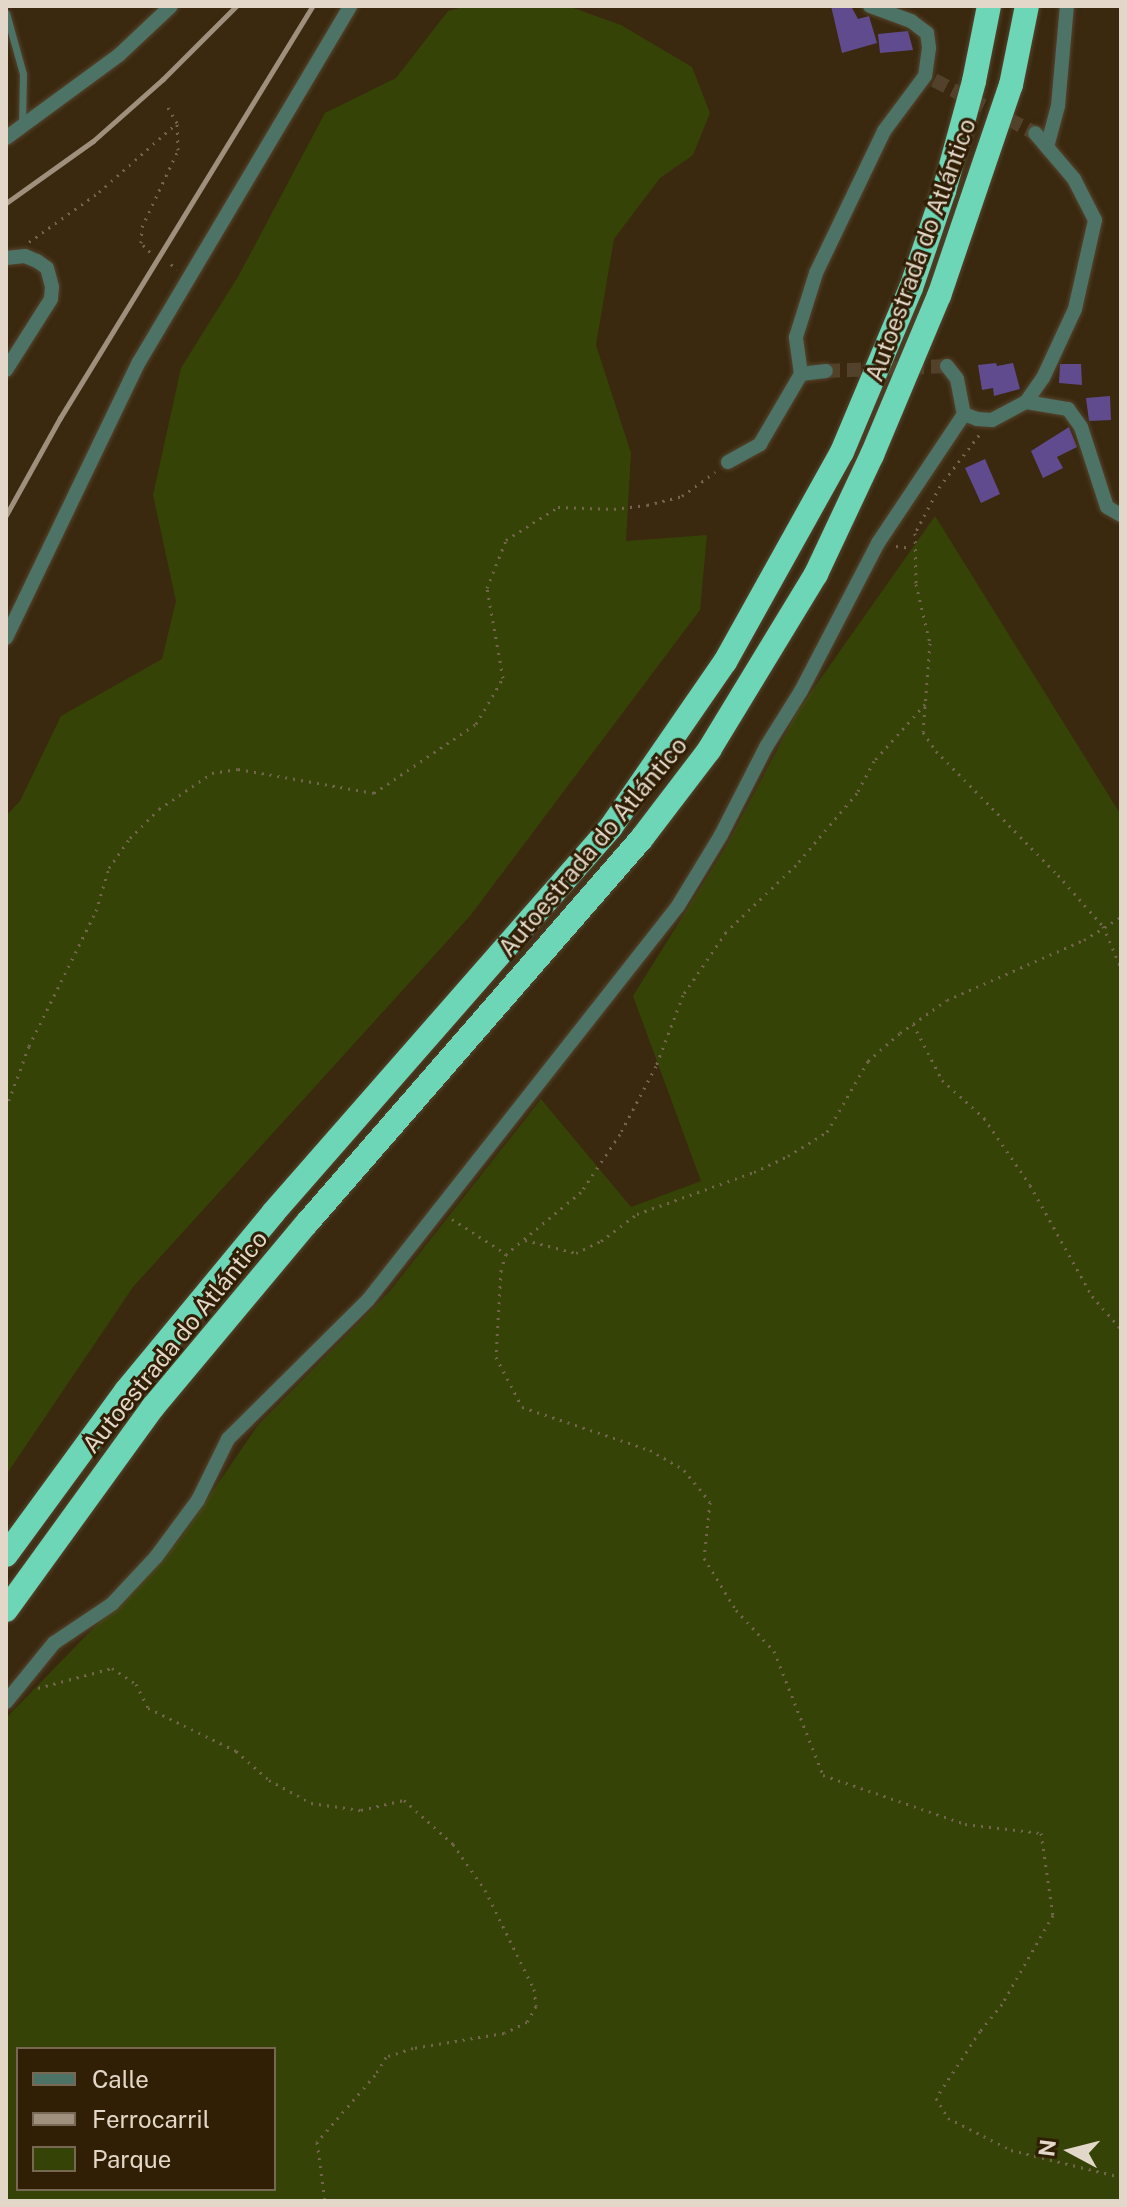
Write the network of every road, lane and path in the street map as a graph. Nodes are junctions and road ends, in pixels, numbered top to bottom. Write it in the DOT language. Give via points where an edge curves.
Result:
graph roads {
  1 [pos="171,6"];
  2 [pos="350,6"];
  3 [pos="870,6"];
  4 [pos="989,6"];
  5 [pos="1027,6"];
  6 [pos="1067,6"];
  7 [pos="6,13"];
  8 [pos="167,106"];
  9 [pos="177,123"];
  10 [pos="21,128"];
  11 [pos="1035,133"];
  12 [pos="6,138"];
  13 [pos="1047,147"];
  14 [pos="150,252"];
  15 [pos="8,257"];
  16 [pos="947,366"];
  17 [pos="6,370"];
  18 [pos="826,371"];
  19 [pos="801,374"];
  20 [pos="1026,402"];
  21 [pos="964,414"];
  22 [pos="992,420"];
  23 [pos="728,462"];
  24 [pos="1121,515"];
  25 [pos="6,638"];
  26 [pos="925,704"];
  27 [pos="1121,917"];
  28 [pos="1103,926"];
  29 [pos="1121,968"];
  30 [pos="913,1024"];
  31 [pos="6,1108"];
  32 [pos="439,1211"];
  33 [pos="524,1240"];
  34 [pos="506,1254"];
  35 [pos="1121,1329"];
  36 [pos="6,1555"];
  37 [pos="6,1610"];
  38 [pos="10,1697"];
  39 [pos="1121,2177"];
  40 [pos="325,2201"];
  1 -- 10 [label="street" via="119,55"];
  2 -- 25 [label="street" via="139,362"];
  3 -- 19 [label="street" via="927,33 930,78 884,131 816,273 796,337"];
  4 -- 36 [label="highway, Autoestrada do Atlántico" via="948,177 911,288 842,452 725,662 611,827 273,1213 126,1391"];
  5 -- 37 [label="highway, Autoestrada do Atlántico" via="1011,85 944,281 872,455 816,574 716,739 642,838 153,1407"];
  6 -- 13 [label="street" via="1058,106"];
  7 -- 10 [label="lane" via="23,74"];
  8 -- 9 [label="path"];
  9 -- 14 [label="path" via="178,150 142,227 141,243"];
  9 -- 15 [label="path" via="99,192"];
  10 -- 12 [label="street"];
  11 -- 13 [label="street"];
  13 -- 20 [label="street" via="1074,179 1095,220 1075,309"];
  15 -- 17 [label="street" via="37,261 47,268 52,287 51,299"];
  16 -- 21 [label="street" via="957,379"];
  18 -- 19 [label="street"];
  19 -- 23 [label="street" via="760,444"];
  20 -- 22 [label="street"];
  20 -- 24 [label="street" via="1068,409 1081,427 1107,507"];
  21 -- 22 [label="street"];
  21 -- 32 [label="street" via="878,543 678,906"];
  22 -- 26 [label="path" via="940,486 915,533 916,584 930,643"];
  23 -- 31 [label="path" via="682,496 614,509 558,507 506,540 487,588 503,678 476,724 374,793 238,769 212,773 159,809 109,868 96,911 29,1046"];
  26 -- 28 [label="path" via="923,732 936,751"];
  26 -- 33 [label="path" via="874,761 857,793 796,865 726,932 683,995 656,1066 605,1157 581,1192"];
  27 -- 28 [label="path"];
  28 -- 29 [label="path"];
  28 -- 30 [label="path" via="1084,940 947,1000"];
  30 -- 33 [label="path" via="868,1061 827,1132 788,1156 637,1214 576,1253"];
  30 -- 35 [label="path" via="942,1080 984,1118 1030,1185 1092,1296"];
  32 -- 34 [label="path"];
  32 -- 38 [label="street" via="337,1334 228,1439 198,1500 156,1557 112,1604 54,1643"];
  33 -- 34 [label="path"];
  34 -- 39 [label="path" via="496,1357 522,1407 650,1450 684,1470 710,1502 704,1558 736,1610 774,1651 823,1775 965,1824 1041,1833 1053,1915 1002,2004 936,2098 948,2118 1011,2150"];
  38 -- 40 [label="path" via="112,1668 136,1684 148,1708 236,1751 269,1780 311,1803 361,1810 404,1800 453,1844 485,1890 534,1989 536,2006 527,2022 504,2033 386,2057 317,2142"];
}
